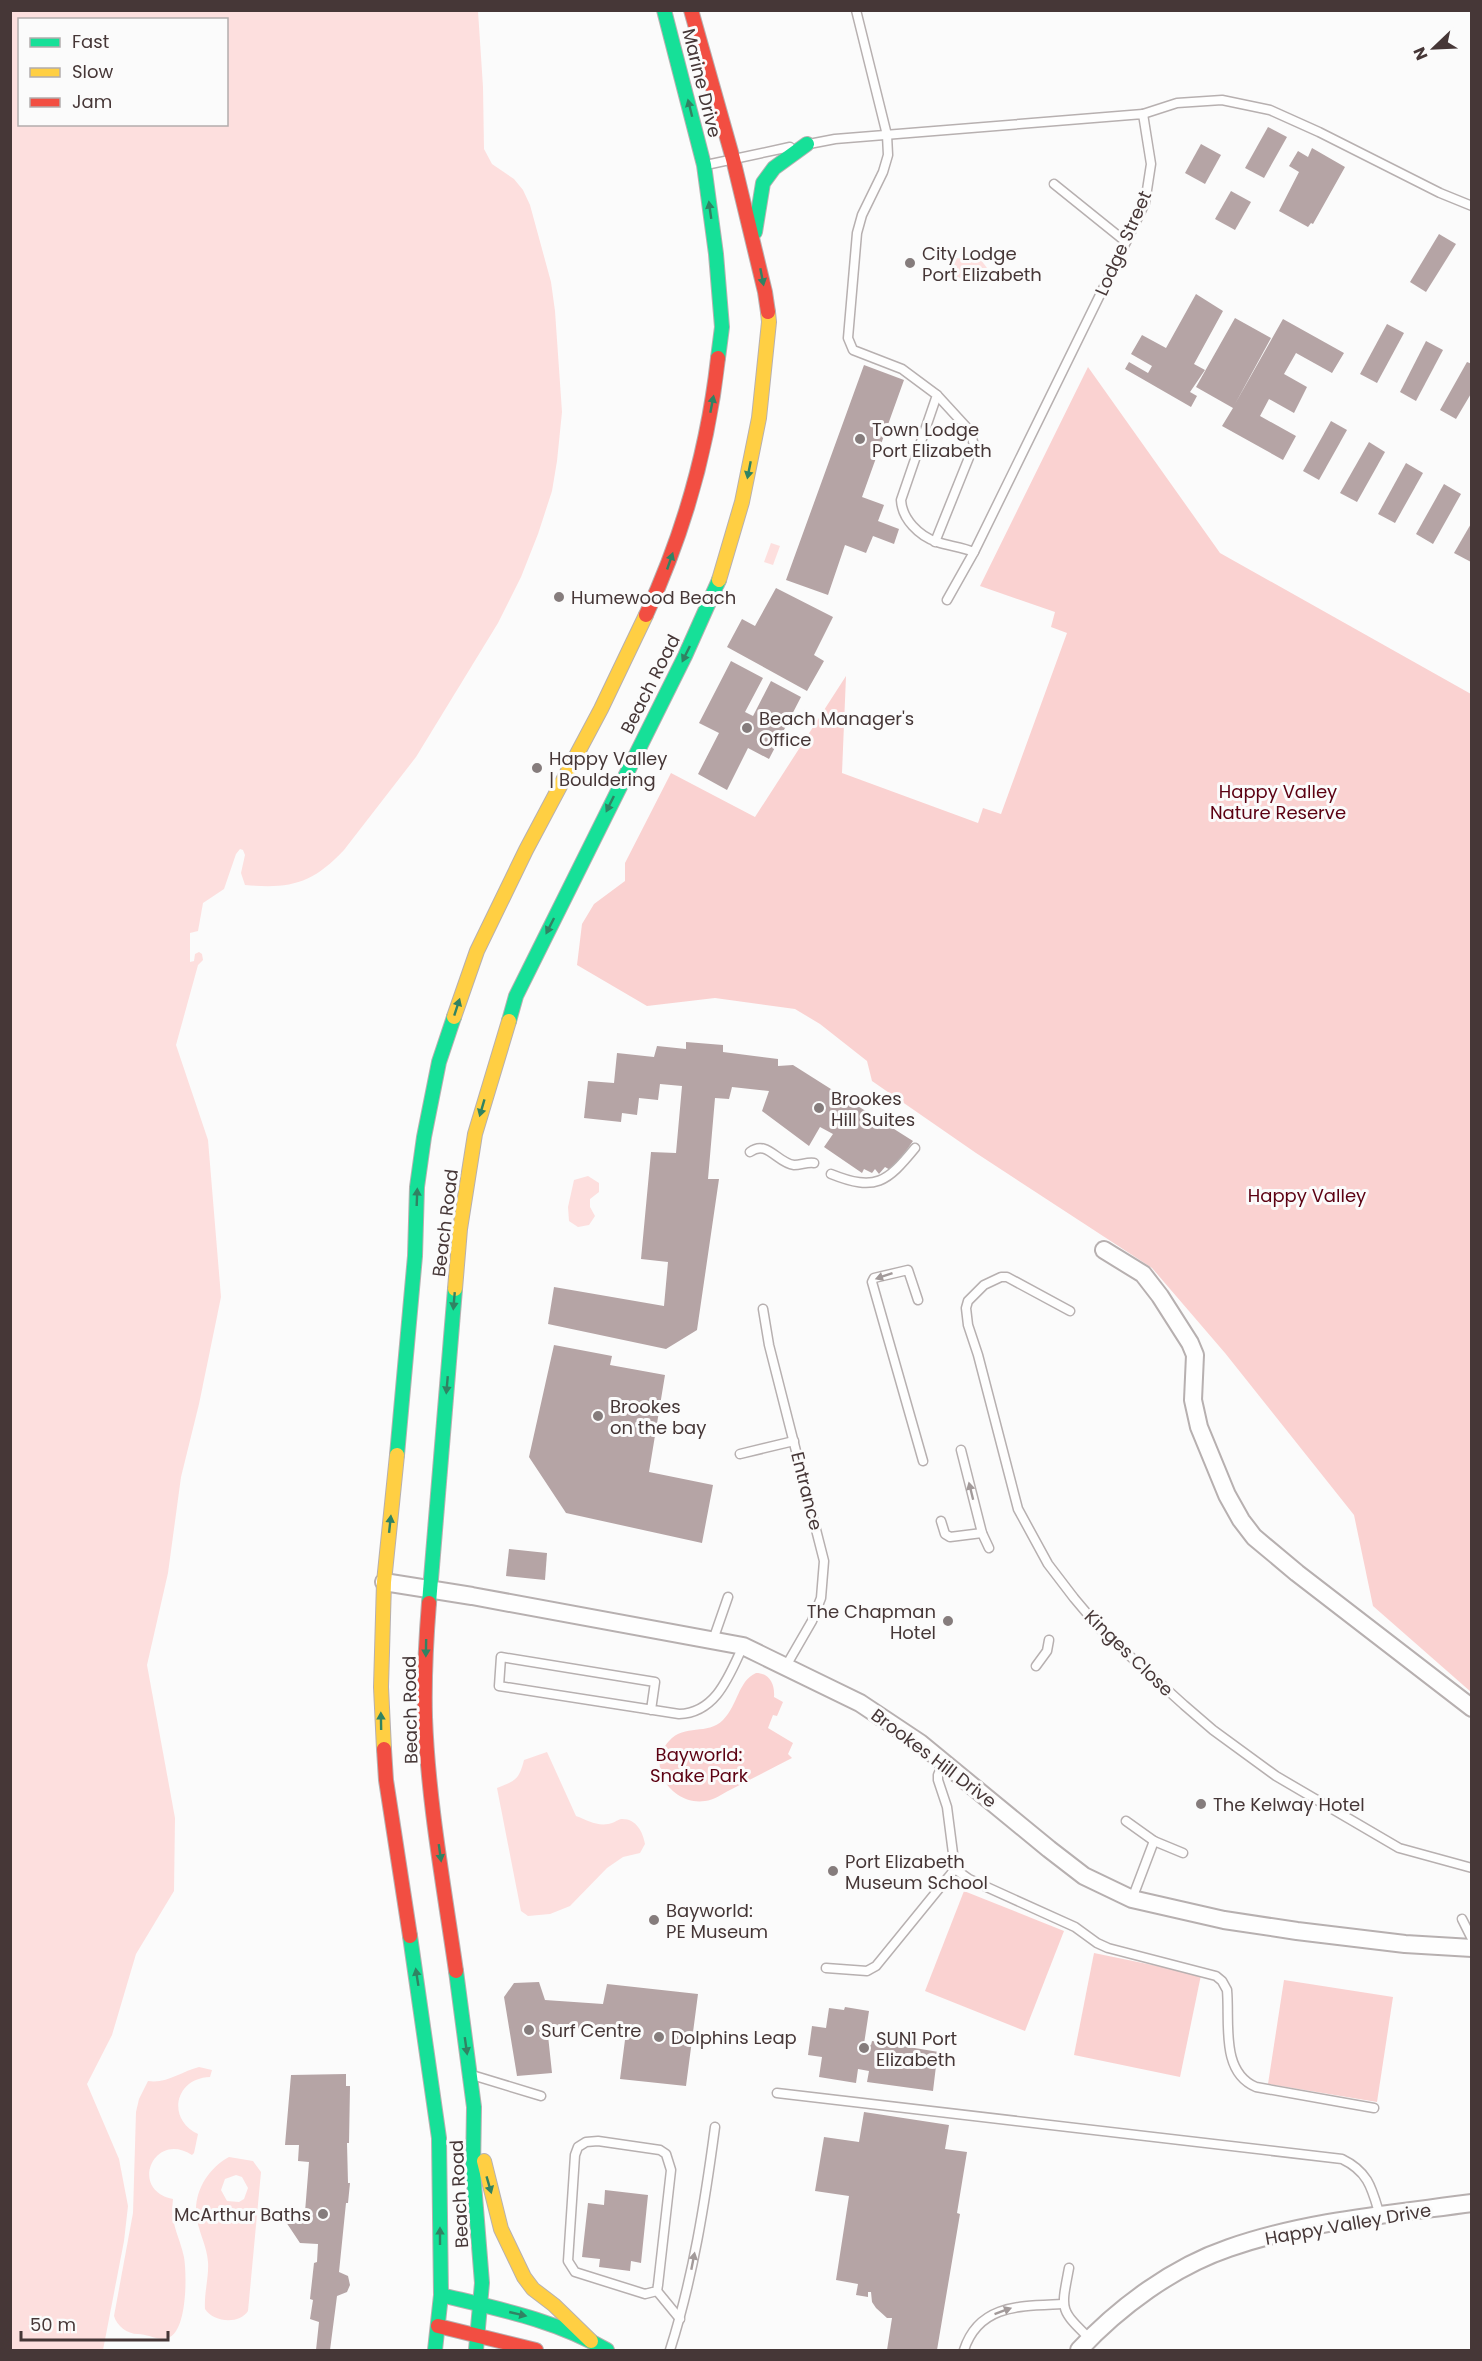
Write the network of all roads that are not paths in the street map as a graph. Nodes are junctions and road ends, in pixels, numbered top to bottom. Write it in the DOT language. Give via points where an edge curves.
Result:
graph roads {
  1 [pos="664,10"];
  2 [pos="691,10"];
  3 [pos="856,10"];
  4 [pos="1143,114"];
  5 [pos="887,135"];
  6 [pos="807,144"];
  7 [pos="733,159"];
  8 [pos="704,165"];
  9 [pos="1054,184"];
  10 [pos="1472,206"];
  11 [pos="754,242"];
  12 [pos="1126,242"];
  13 [pos="937,395"];
  14 [pos="935,542"];
  15 [pos="974,552"];
  16 [pos="947,600"];
  17 [pos="915,1148"];
  18 [pos="750,1152"];
  19 [pos="814,1163"];
  20 [pos="831,1174"];
  21 [pos="1104,1250"];
  22 [pos="918,1300"];
  23 [pos="763,1309"];
  24 [pos="1070,1311"];
  25 [pos="794,1441"];
  26 [pos="960,1450"];
  27 [pos="740,1454"];
  28 [pos="923,1461"];
  29 [pos="941,1521"];
  30 [pos="982,1533"];
  31 [pos="989,1548"];
  32 [pos="384,1582"];
  33 [pos="430,1590"];
  34 [pos="728,1597"];
  35 [pos="713,1640"];
  36 [pos="1048,1640"];
  37 [pos="742,1646"];
  38 [pos="786,1666"];
  39 [pos="1036,1666"];
  40 [pos="1472,1708"];
  41 [pos="651,1710"];
  42 [pos="944,1763"];
  43 [pos="1126,1821"];
  44 [pos="1154,1841"];
  45 [pos="1183,1853"];
  46 [pos="955,1869"];
  47 [pos="1472,1869"];
  48 [pos="1132,1899"];
  49 [pos="1462,1919"];
  50 [pos="1472,1939"];
  51 [pos="1472,1948"];
  52 [pos="826,1968"];
  53 [pos="470,2075"];
  54 [pos="777,2093"];
  55 [pos="541,2096"];
  56 [pos="474,2107"];
  57 [pos="1374,2108"];
  58 [pos="715,2127"];
  59 [pos="1472,2203"];
  60 [pos="1381,2216"];
  61 [pos="1068,2268"];
  62 [pos="657,2290"];
  63 [pos="441,2295"];
  64 [pos="1062,2304"];
  65 [pos="480,2305"];
  66 [pos="680,2319"];
  67 [pos="438,2326"];
  68 [pos="591,2341"];
  69 [pos="477,2344"];
  70 [pos="1085,2345"];
  71 [pos="435,2350"];
  72 [pos="536,2350"];
  73 [pos="607,2350"];
  74 [pos="670,2350"];
  75 [pos="964,2350"];
  8 -- 1 [label="main road, Marine Drive, one-way"];
  2 -- 7 [label="main road, Marine Drive"];
  3 -- 5 [label="lane"];
  4 -- 5 [label="lane"];
  4 -- 10 [label="lane" via="1177,103 1222,100 1270,110"];
  4 -- 12 [label="lane, Lodge Street" via="1150,183"];
  5 -- 6 [label="lane"];
  5 -- 13 [label="lane" via="888,155 883,172 857,233 848,338 853,350 902,369"];
  6 -- 7 [label="lane"];
  6 -- 11 [label="main road" via="774,168 763,183"];
  7 -- 8 [label="lane"];
  7 -- 11 [label="main road, Beach Road"];
  32 -- 8 [label="main road, Beach Road, one-way" via="415,1256 417,1187 439,1062 477,951 668,568 696,481 714,396 722,327 717,254"];
  9 -- 12 [label="lane"];
  11 -- 33 [label="main road, Beach Road, one-way" via="769,322 759,418 742,502 717,586 516,996 475,1134 459,1239"];
  12 -- 15 [label="lane, Lodge Street"];
  13 -- 14 [label="lane" via="970,431 974,445"];
  13 -- 14 [label="lane" via="900,500 904,514 916,529"];
  14 -- 15 [label="lane"];
  15 -- 16 [label="lane, Lodge Street"];
  17 -- 20 [label="lane" via="894,1173 879,1181 846,1180"];
  18 -- 19 [label="lane" via="762,1147 791,1164"];
  21 -- 40 [label="street" via="1143,1274 1190,1344 1195,1355 1193,1400 1199,1427 1227,1495 1254,1537"];
  22 -- 28 [label="lane, one-way" via="908,1270 874,1278 872,1282"];
  23 -- 25 [label="lane, Entrance"];
  24 -- 47 [label="lane, Kinges Close" via="1007,1277 984,1285 966,1308 1013,1494 1023,1522 1048,1564 1101,1630 1244,1753 1391,1844"];
  25 -- 27 [label="lane"];
  25 -- 38 [label="lane, Entrance" via="824,1560 821,1598"];
  30 -- 26 [label="lane, one-way"];
  29 -- 30 [label="lane" via="950,1537"];
  30 -- 31 [label="lane"];
  32 -- 33 [label="street, Brookes Hill Drive"];
  63 -- 32 [label="main road, Beach Road, one-way" via="439,2138 427,2013 386,1780 381,1687"];
  33 -- 35 [label="street, Brookes Hill Drive"];
  33 -- 53 [label="main road, Beach Road, one-way" via="426,1637 427,1754 456,2007"];
  34 -- 35 [label="lane"];
  35 -- 37 [label="street, Brookes Hill Drive"];
  36 -- 39 [label="lane" via="1047,1651"];
  37 -- 38 [label="street, Brookes Hill Drive"];
  37 -- 41 [label="lane" via="728,1678 705,1707 688,1714"];
  38 -- 42 [label="street, Brookes Hill Drive" via="860,1703"];
  41 -- 41 [label="lane" via="499,1686 501,1657 655,1682"];
  42 -- 46 [label="lane" via="938,1780 947,1807"];
  42 -- 48 [label="street, Brookes Hill Drive" via="1084,1875"];
  43 -- 44 [label="lane"];
  44 -- 45 [label="lane"];
  44 -- 48 [label="lane"];
  46 -- 52 [label="lane" via="876,1966 867,1971"];
  46 -- 57 [label="lane" via="1075,1927 1108,1948 1216,1976 1227,1990 1232,2062 1246,2083"];
  48 -- 51 [label="street, Brookes Hill Drive" via="1224,1920 1297,1931"];
  49 -- 50 [label="lane"];
  53 -- 55 [label="lane"];
  53 -- 56 [label="main road, Beach Road"];
  54 -- 60 [label="lane" via="1342,2159 1363,2172"];
  56 -- 65 [label="main road, Beach Road"];
  56 -- 68 [label="main road, one-way" via="487,2179 508,2248 534,2290"];
  66 -- 58 [label="lane, one-way" via="706,2198"];
  59 -- 60 [label="street, Happy Valley Drive"];
  60 -- 70 [label="street, Happy Valley Drive" via="1291,2231 1228,2248 1140,2296"];
  61 -- 64 [label="lane"];
  62 -- 62 [label="lane" via="645,2294 575,2272 568,2261 575,2155 585,2142 660,2150 668,2160 671,2170"];
  62 -- 66 [label="lane"];
  63 -- 65 [label="main road"];
  63 -- 67 [label="main road, Beach Road"];
  64 -- 70 [label="lane"];
  75 -- 64 [label="lane, one-way" via="976,2328 1002,2310"];
  65 -- 68 [label="main road, one-way" via="546,2322"];
  65 -- 69 [label="main road, Beach Road"];
  66 -- 74 [label="lane"];
  67 -- 69 [label="main road"];
  67 -- 71 [label="main road, Beach Road"];
  68 -- 73 [label="main road"];
  69 -- 72 [label="main road" via="509,2342"];
}
